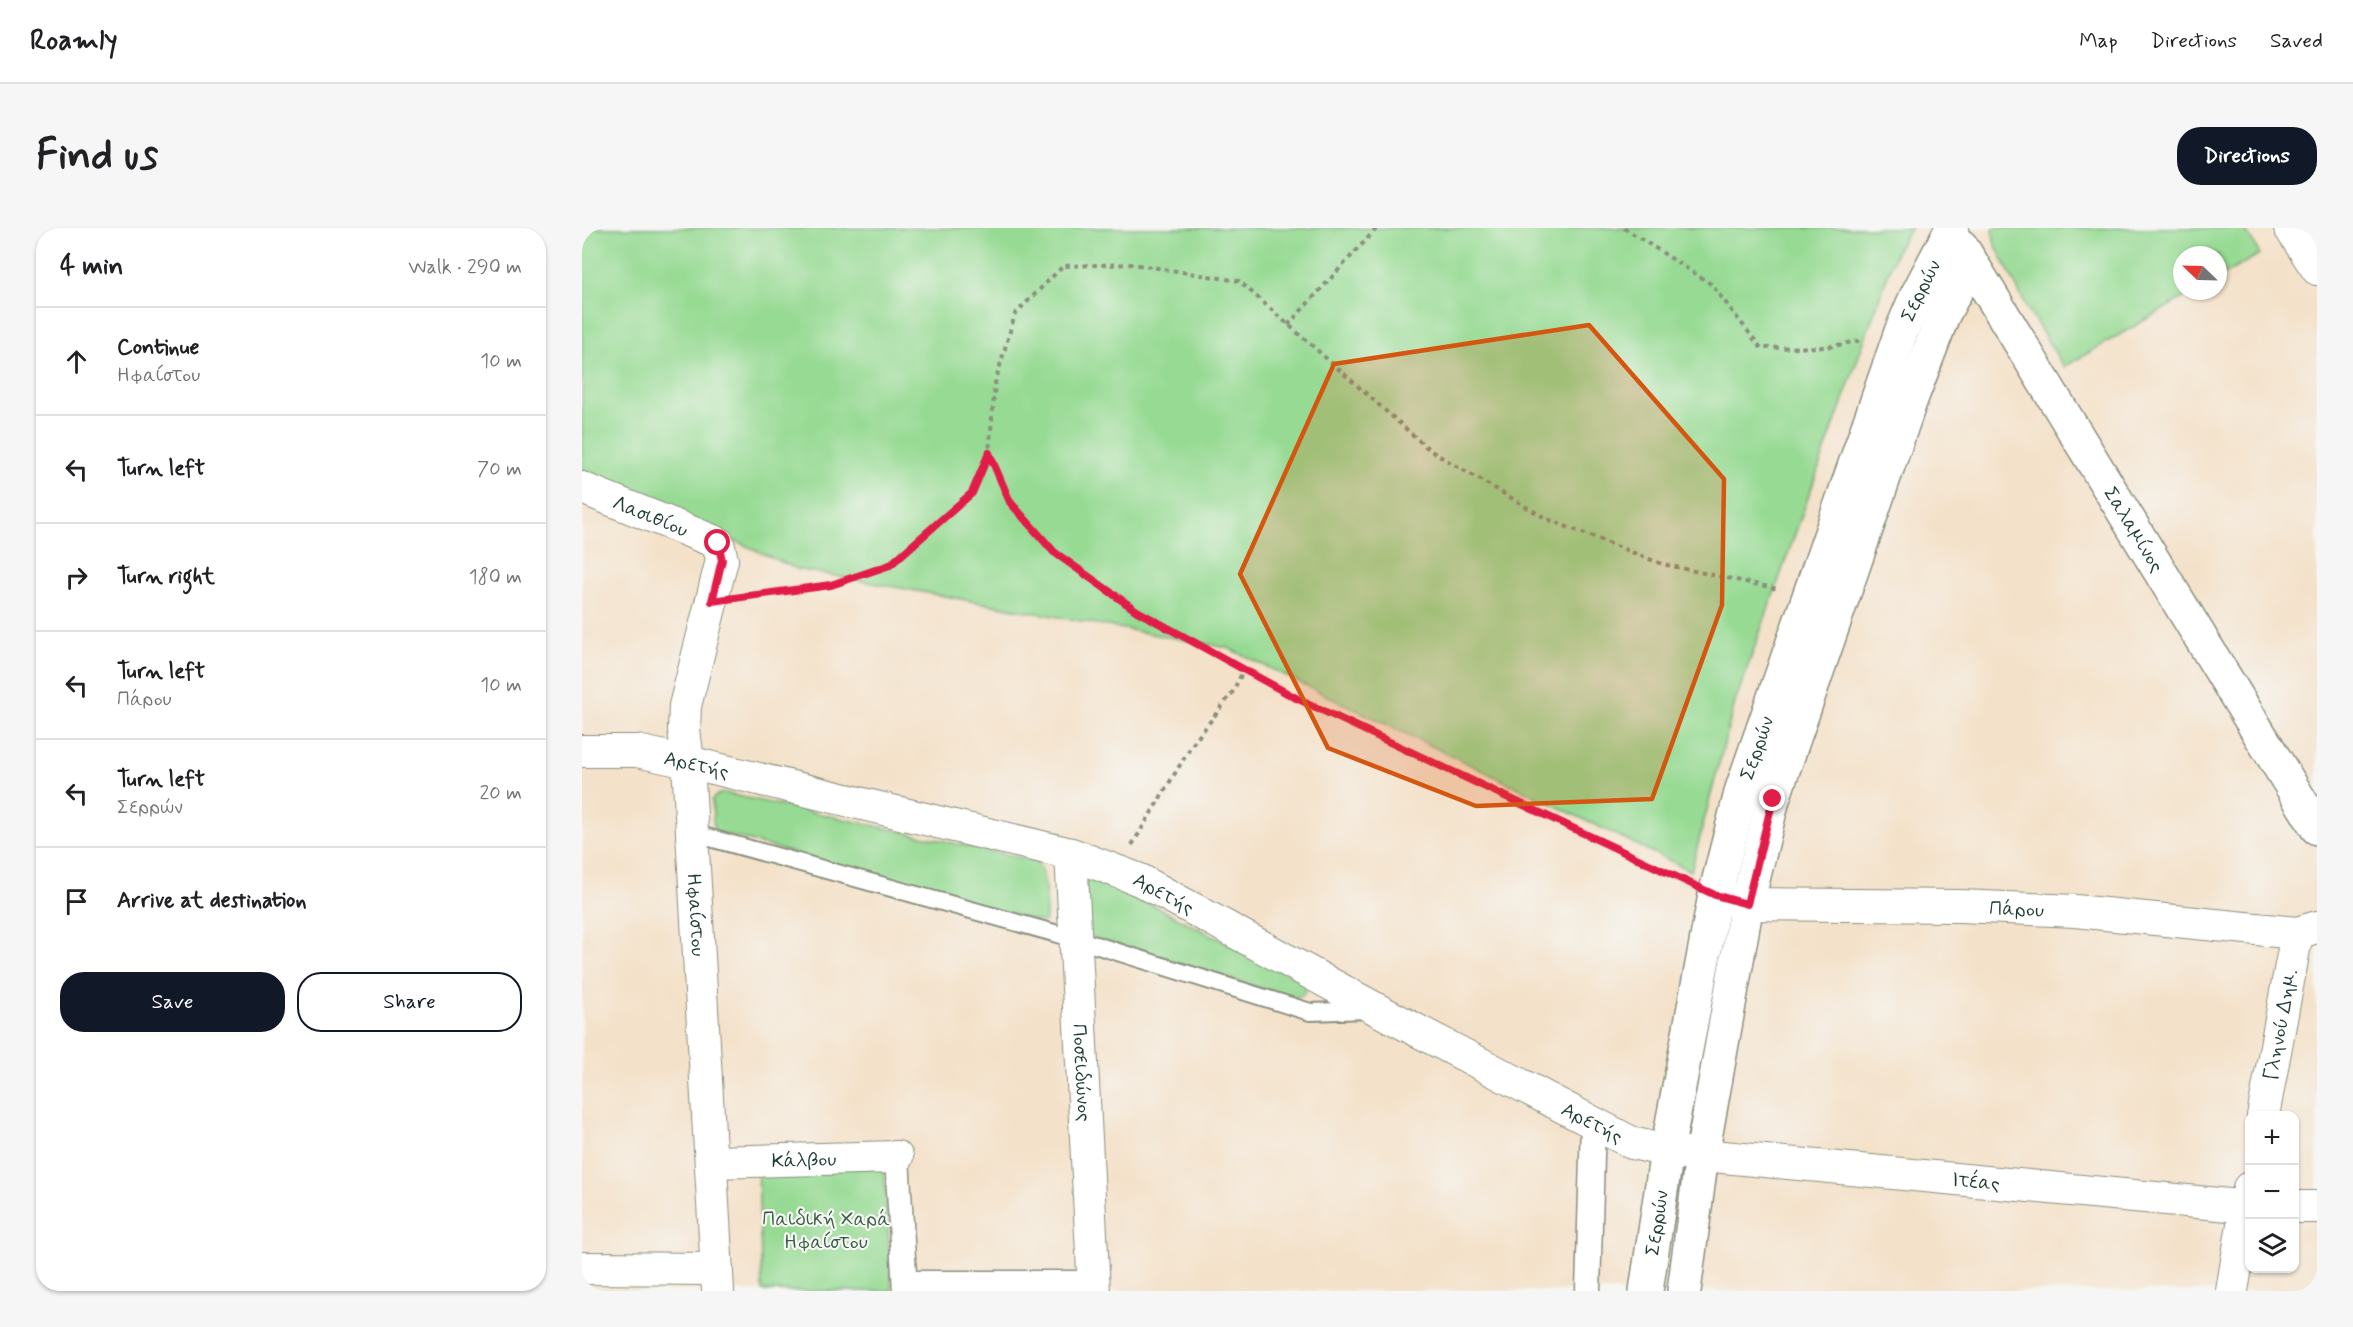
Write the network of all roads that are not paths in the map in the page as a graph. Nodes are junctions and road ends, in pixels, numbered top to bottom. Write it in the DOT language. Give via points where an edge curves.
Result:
graph roads {
  1 [pos="2290,228"];
  2 [pos="1951,229"];
  3 [pos="1971,262"];
  4 [pos="2317,269"];
  5 [pos="582,488"];
  6 [pos="718,543"];
  7 [pos="582,751"];
  8 [pos="688,762"];
  9 [pos="2317,828"];
  10 [pos="692,833"];
  11 [pos="1071,854"];
  12 [pos="1715,895"];
  13 [pos="1747,904"];
  14 [pos="2307,930"];
  15 [pos="1076,939"];
  16 [pos="1378,1010"];
  17 [pos="2264,1111"];
  18 [pos="1593,1123"];
  19 [pos="1667,1151"];
  20 [pos="1702,1155"];
  21 [pos="897,1157"];
  22 [pos="711,1162"];
  23 [pos="2245,1200"];
  24 [pos="2299,1208"];
  25 [pos="2317,1208"];
  26 [pos="2245,1217"];
  27 [pos="582,1268"];
  28 [pos="717,1280"];
  29 [pos="905,1287"];
  30 [pos="1094,1287"];
  31 [pos="1588,1291"];
  32 [pos="1646,1291"];
  33 [pos="1684,1291"];
  34 [pos="2232,1291"];
  1 -- 4 [label="street"];
  2 -- 3 [label="street, Σαλαμίνος"];
  2 -- 12 [label="street, Σερρών" via="1902,332 1808,596 1742,789"];
  3 -- 9 [label="street, Σαλαμίνος"];
  3 -- 13 [label="street, Σερρών" via="1943,315 1910,402 1773,799"];
  5 -- 6 [label="street, Λασιθίου"];
  6 -- 8 [label="street, Ηφαίστου" via="722,560 685,706"];
  7 -- 8 [label="street, Αρετής" via="638,751"];
  8 -- 10 [label="street, Ηφαίστου"];
  8 -- 11 [label="street, Αρετής"];
  10 -- 15 [label="lane"];
  10 -- 22 [label="street, Ηφαίστου"];
  11 -- 15 [label="street, Ποσειδώνος"];
  11 -- 16 [label="street, Αρετής" via="1140,880"];
  12 -- 13 [label="street, Πάρου"];
  12 -- 19 [label="street, Σερρών"];
  13 -- 14 [label="street, Πάρου" via="2075,911"];
  13 -- 20 [label="street, Σερρών"];
  14 -- 17 [label="street, Γληνού Δημ."];
  15 -- 16 [label="lane" via="1310,1012"];
  15 -- 30 [label="street, Ποσειδώνος"];
  16 -- 18 [label="street, Αρετής"];
  18 -- 19 [label="street, Αρετής" via="1632,1143"];
  18 -- 31 [label="street"];
  19 -- 20 [label="street, Αρετής"];
  19 -- 32 [label="street, Σερρών"];
  20 -- 23 [label="street, Ιτέας"];
  20 -- 33 [label="street, Σερρών"];
  21 -- 22 [label="street, Κάλβου"];
  21 -- 29 [label="street"];
  22 -- 28 [label="street, Ηφαίστου"];
  24 -- 25 [label="street"];
  26 -- 34 [label="street"];
  27 -- 28 [label="street"];
  29 -- 30 [label="street"];
}
